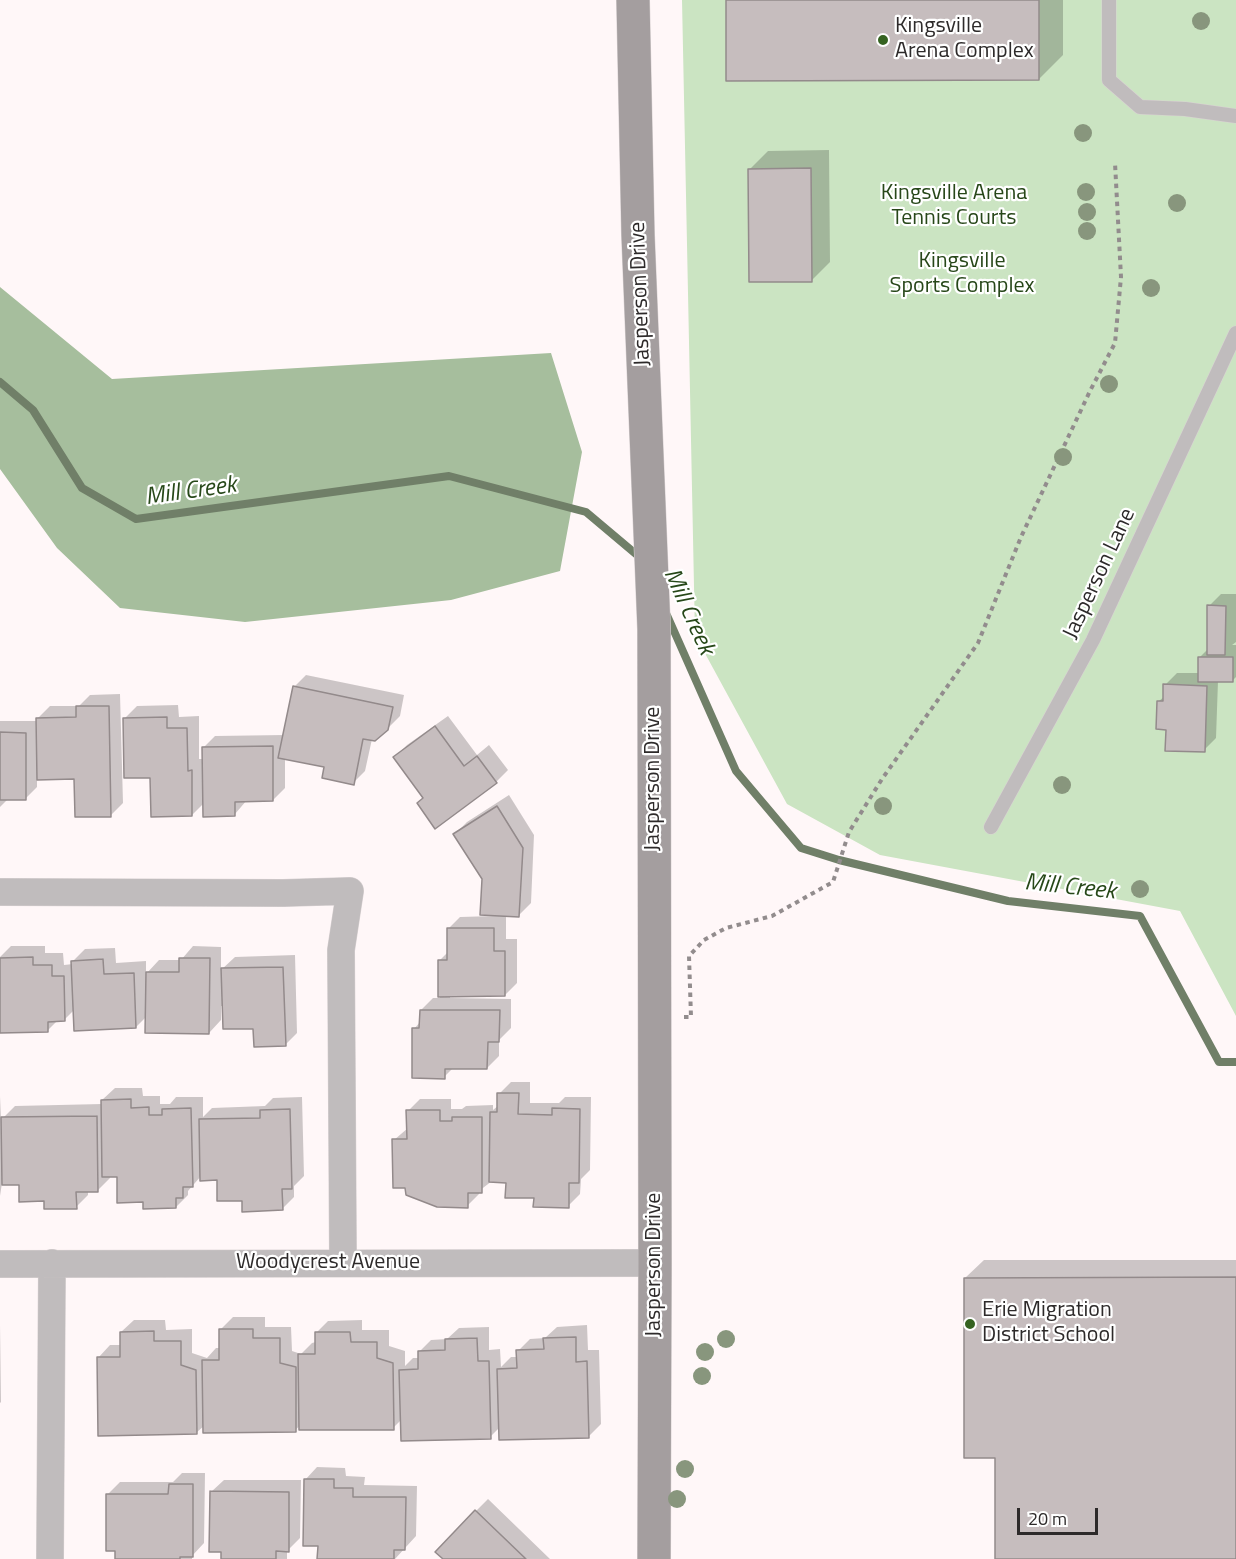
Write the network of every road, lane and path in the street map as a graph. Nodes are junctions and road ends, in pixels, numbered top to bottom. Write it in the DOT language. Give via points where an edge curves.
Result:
graph roads {
  1 [pos="633,0"];
  2 [pos="1109,0"];
  3 [pos="1236,116"];
  4 [pos="1116,163"];
  5 [pos="1236,333"];
  6 [pos="991,827"];
  7 [pos="0,892"];
  8 [pos="655,1017"];
  9 [pos="52,1263"];
  10 [pos="343,1263"];
  11 [pos="656,1263"];
  12 [pos="0,1264"];
  13 [pos="50,1559"];
  14 [pos="654,1559"];
  1 -- 8 [label="street, Jasperson Drive" via="638,235 654,616"];
  2 -- 3 [label="lane" via="1109,80 1140,107"];
  4 -- 8 [label="path" via="1122,277 1115,343 1021,537 978,643 849,832 833,882 772,916 726,928 704,940 688,956 691,1017"];
  5 -- 6 [label="lane, Jasperson Lane" via="1093,640"];
  7 -- 10 [label="street" via="350,891 341,950"];
  8 -- 11 [label="street, Jasperson Drive"];
  9 -- 10 [label="street, Woodycrest Avenue"];
  9 -- 12 [label="street, Woodycrest Avenue"];
  9 -- 13 [label="street"];
  10 -- 11 [label="street, Woodycrest Avenue"];
  11 -- 14 [label="street, Jasperson Drive"];
}
